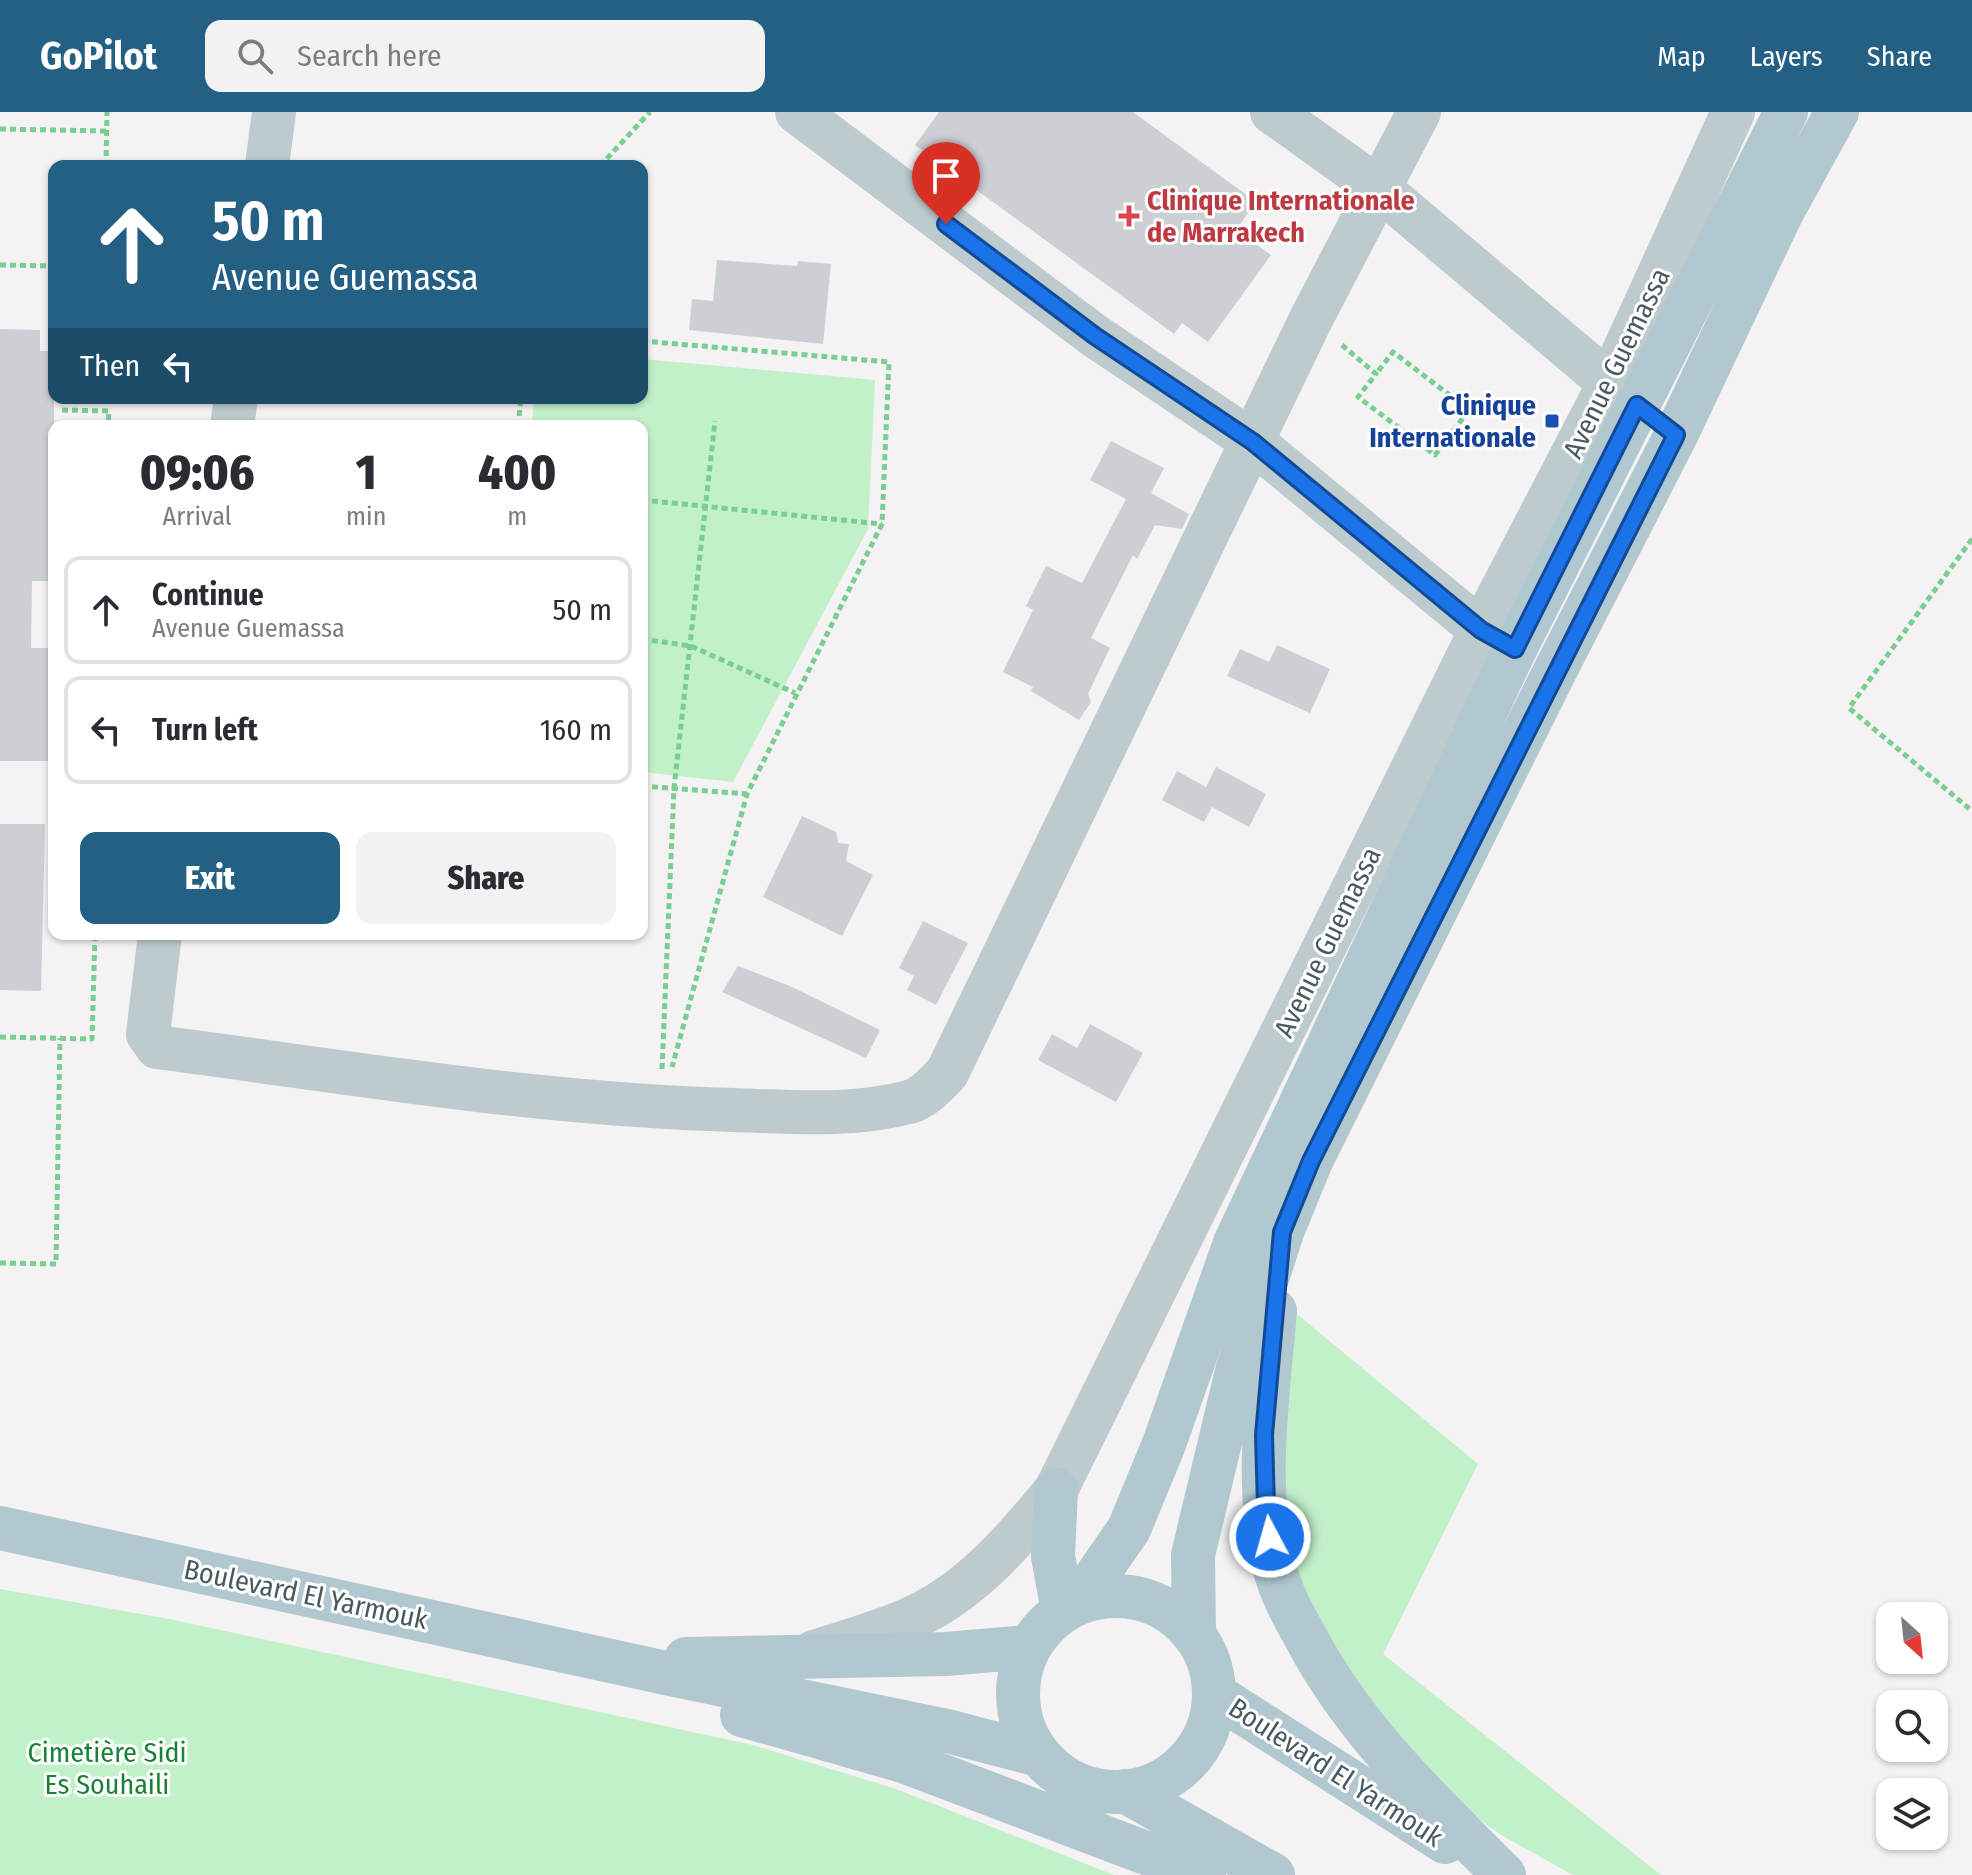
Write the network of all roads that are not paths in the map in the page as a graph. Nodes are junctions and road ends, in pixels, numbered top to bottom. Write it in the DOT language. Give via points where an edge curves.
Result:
graph roads {
  1 [pos="274,112"];
  2 [pos="797,112"];
  3 [pos="1272,112"];
  4 [pos="1419,112"];
  5 [pos="1733,112"];
  6 [pos="1786,112"];
  7 [pos="1837,112"];
  8 [pos="268,160"];
  9 [pos="1381,190"];
  10 [pos="1623,394"];
  11 [pos="1676,435"];
  12 [pos="1253,442"];
  13 [pos="1498,640"];
  14 [pos="159,940"];
  15 [pos="1282,1232"];
  16 [pos="1056,1490"];
  17 [pos="0,1528"];
  18 [pos="1070,1608"];
  19 [pos="1194,1633"];
  20 [pos="1029,1647"];
  21 [pos="799,1657"];
  22 [pos="611,1661"];
  23 [pos="675,1675"];
  24 [pos="1214,1694"];
  25 [pos="1039,1755"];
  26 [pos="1125,1791"];
  27 [pos="1204,1875"];
  28 [pos="1273,1875"];
  29 [pos="1498,1875"];
  30 [pos="1504,1875"];
  1 -- 8 [label="street"];
  2 -- 12 [label="street" via="1095,336"];
  3 -- 9 [label="street"];
  4 -- 9 [label="street"];
  5 -- 10 [label="street, Avenue Guemassa"];
  6 -- 10 [label="main road, Avenue Guemassa"];
  7 -- 11 [label="main road" via="1781,214"];
  9 -- 10 [label="street"];
  9 -- 12 [label="street"];
  10 -- 11 [label="street"];
  10 -- 13 [label="main road, Avenue Guemassa"];
  11 -- 15 [label="main road" via="1311,1161"];
  12 -- 13 [label="street"];
  12 -- 14 [label="street" via="947,1073 912,1101 833,1113 661,1108 157,1047 148,1034"];
  13 -- 16 [label="street, Avenue Guemassa"];
  13 -- 18 [label="main road, Avenue Guemassa" via="1235,1243 1129,1529"];
  15 -- 19 [label="main road" via="1237,1371 1193,1555"];
  15 -- 30 [label="main road" via="1264,1435 1274,1567 1315,1656 1360,1723"];
  16 -- 18 [label="main road" via="1053,1556"];
  16 -- 21 [label="street, Avenue Guemassa" via="992,1562 933,1607"];
  17 -- 22 [label="main road, Boulevard El Yarmouk"];
  18 -- 19 [label="main road" via="1113,1596 1150,1601"];
  18 -- 20 [label="main road" via="1049,1621"];
  19 -- 24 [label="main road" via="1209,1662"];
  20 -- 21 [label="main road, Boulevard El Yarmouk"];
  20 -- 25 [label="main road" via="1019,1678 1019,1711"];
  21 -- 22 [label="main road, Boulevard El Yarmouk"];
  22 -- 23 [label="main road, Boulevard El Yarmouk"];
  23 -- 25 [label="main road, Boulevard El Yarmouk"];
  23 -- 27 [label="main road" via="730,1712 903,1761"];
  24 -- 26 [label="main road" via="1209,1725 1194,1753 1163,1779"];
  24 -- 29 [label="main road, Boulevard El Yarmouk"];
  25 -- 26 [label="main road" via="1077,1784"];
  26 -- 28 [label="main road"];
}
